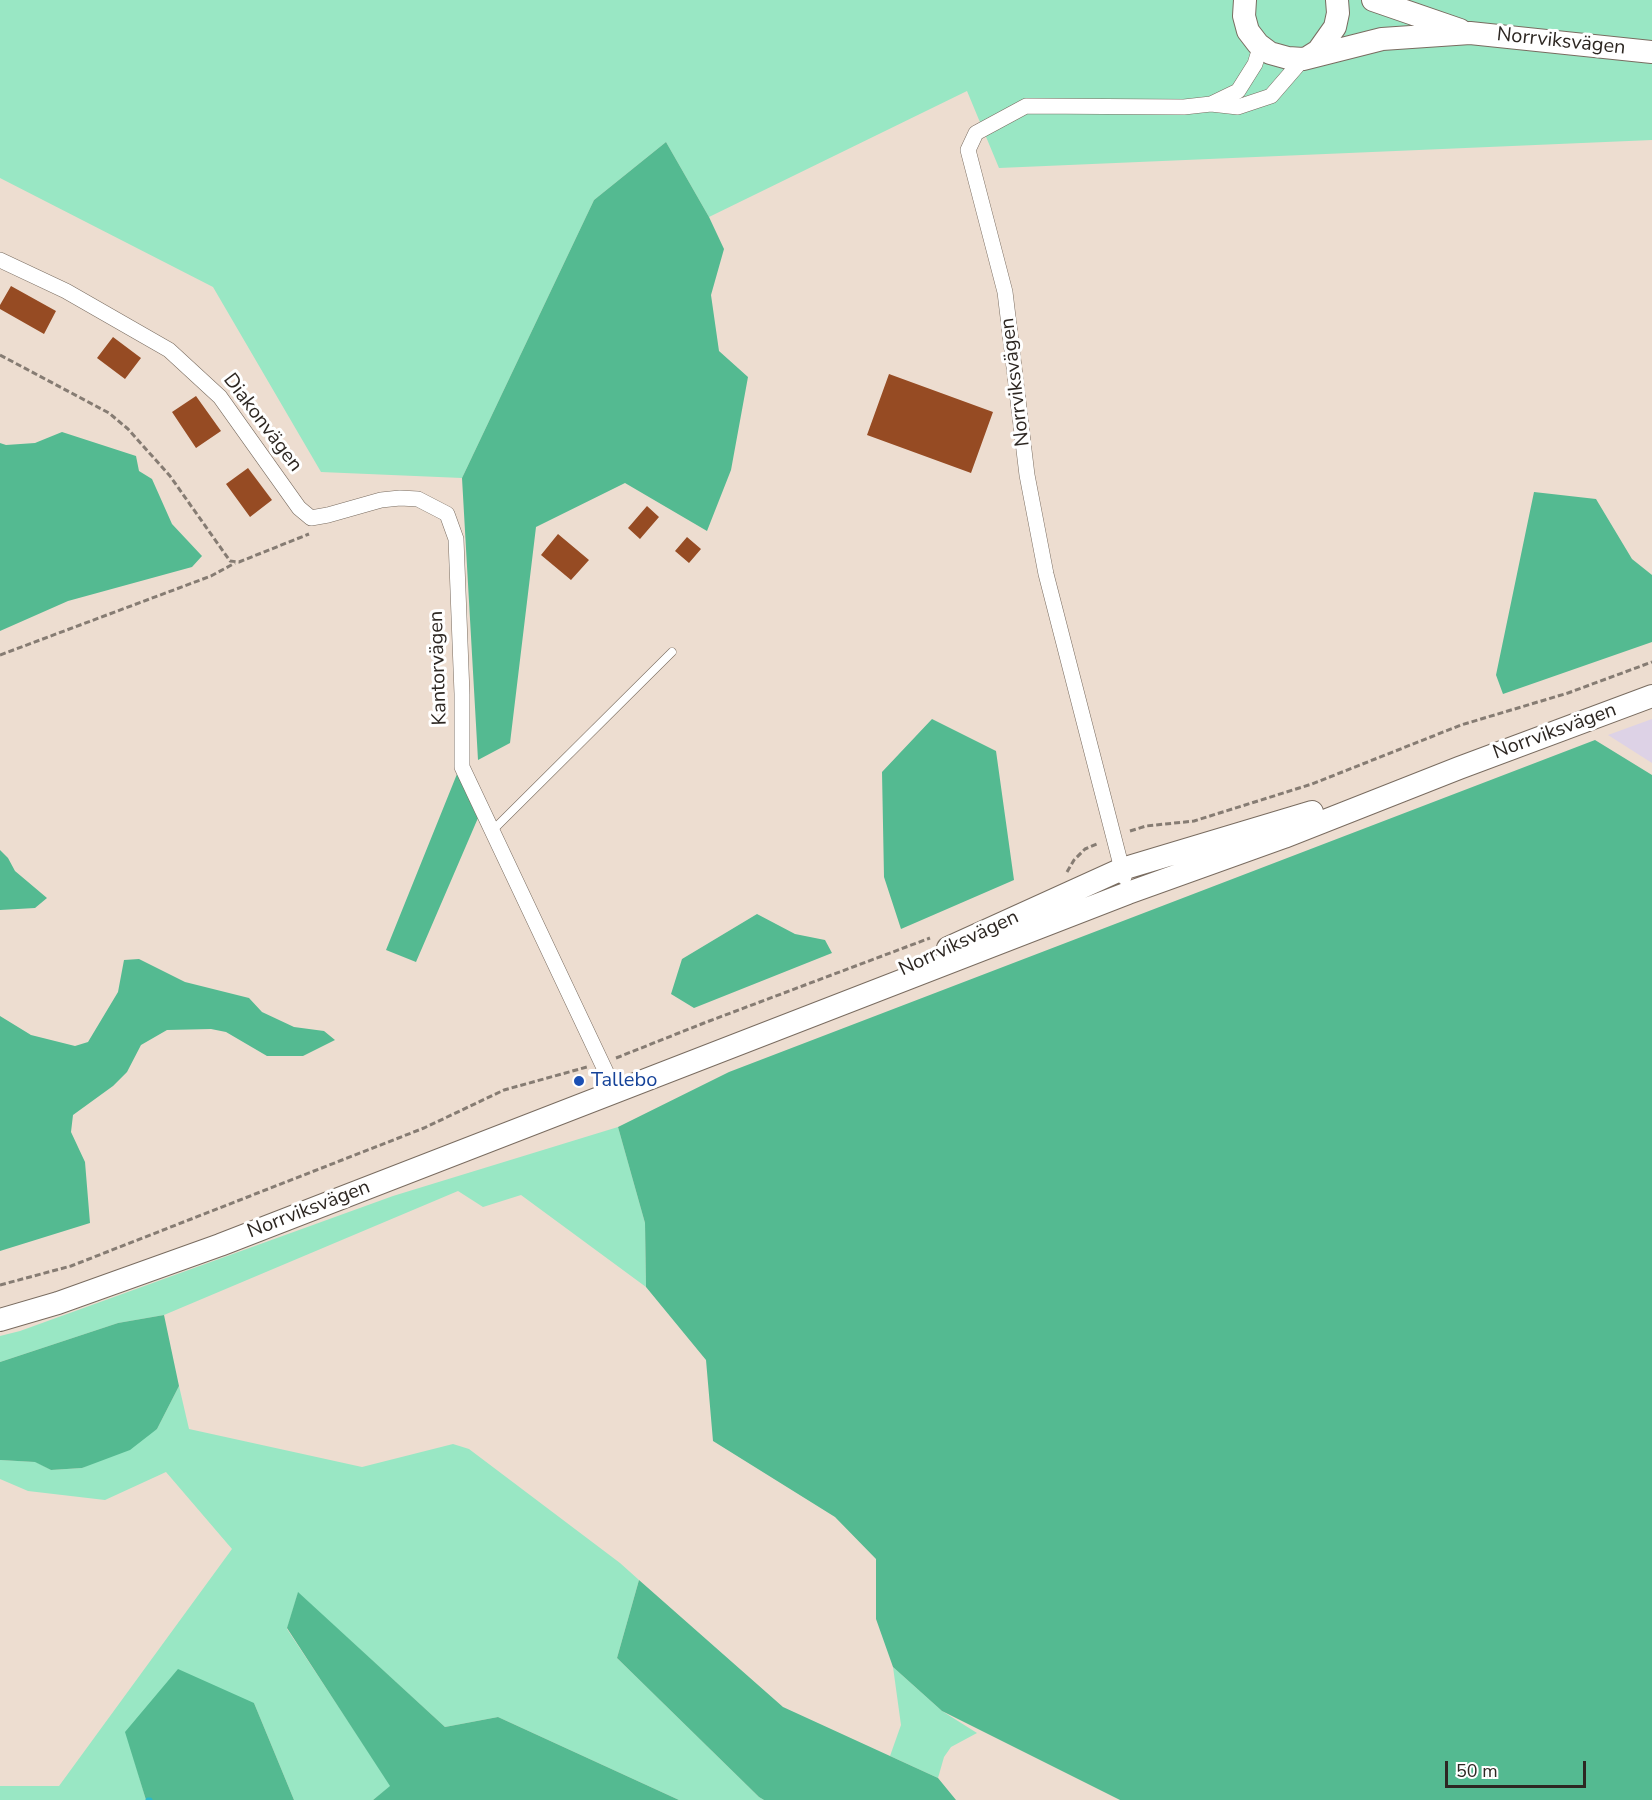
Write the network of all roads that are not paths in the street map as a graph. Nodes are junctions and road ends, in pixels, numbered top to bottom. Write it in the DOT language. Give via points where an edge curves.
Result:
graph roads {
  1 [pos="1245,0"];
  2 [pos="1337,0"];
  3 [pos="1373,0"];
  4 [pos="1470,33"];
  5 [pos="1258,44"];
  6 [pos="1652,51"];
  7 [pos="1303,59"];
  8 [pos="1211,104"];
  9 [pos="0,260"];
  10 [pos="436,507"];
  11 [pos="672,652"];
  12 [pos="1652,696"];
  13 [pos="1459,768"];
  14 [pos="493,830"];
  15 [pos="1284,837"];
  16 [pos="1122,869"];
  17 [pos="1128,893"];
  18 [pos="1002,942"];
  19 [pos="798,1021"];
  20 [pos="615,1091"];
  21 [pos="0,1320"];
  1 -- 5 [label="street" via="1248,31"];
  2 -- 7 [label="street, Norrviksvägen" via="1335,27 1318,51"];
  3 -- 4 [label="street, Norrviksvägen"];
  4 -- 6 [label="street, Norrviksvägen"];
  4 -- 7 [label="street, Norrviksvägen" via="1382,39"];
  5 -- 7 [label="street, Norrviksvägen" via="1270,53"];
  5 -- 8 [label="street, Norrviksvägen" via="1255,64 1238,91"];
  7 -- 8 [label="street, Norrviksvägen" via="1270,96 1238,107"];
  8 -- 16 [label="street, Norrviksvägen" via="1026,106 976,133 968,150 1005,292 1027,475 1046,574"];
  9 -- 10 [label="street, Diakonvägen" via="66,291 169,350 220,397 299,508 311,518 400,498 418,498"];
  10 -- 14 [label="street, Kantorvägen" via="447,514 456,539 462,767"];
  11 -- 14 [label="lane"];
  12 -- 13 [label="street, Norrviksvägen"];
  13 -- 15 [label="street, Norrviksvägen"];
  13 -- 16 [label="street, Norrviksvägen"];
  14 -- 20 [label="street"];
  15 -- 17 [label="street, Norrviksvägen"];
  15 -- 18 [label="street, Norrviksvägen" via="1213,873 1100,915"];
  16 -- 17 [label="street, Norrviksvägen"];
  16 -- 19 [label="street, Norrviksvägen"];
  17 -- 18 [label="street, Norrviksvägen"];
  18 -- 19 [label="street, Norrviksvägen"];
  19 -- 20 [label="street, Norrviksvägen"];
  20 -- 21 [label="street, Norrviksvägen" via="220,1245"];
}
